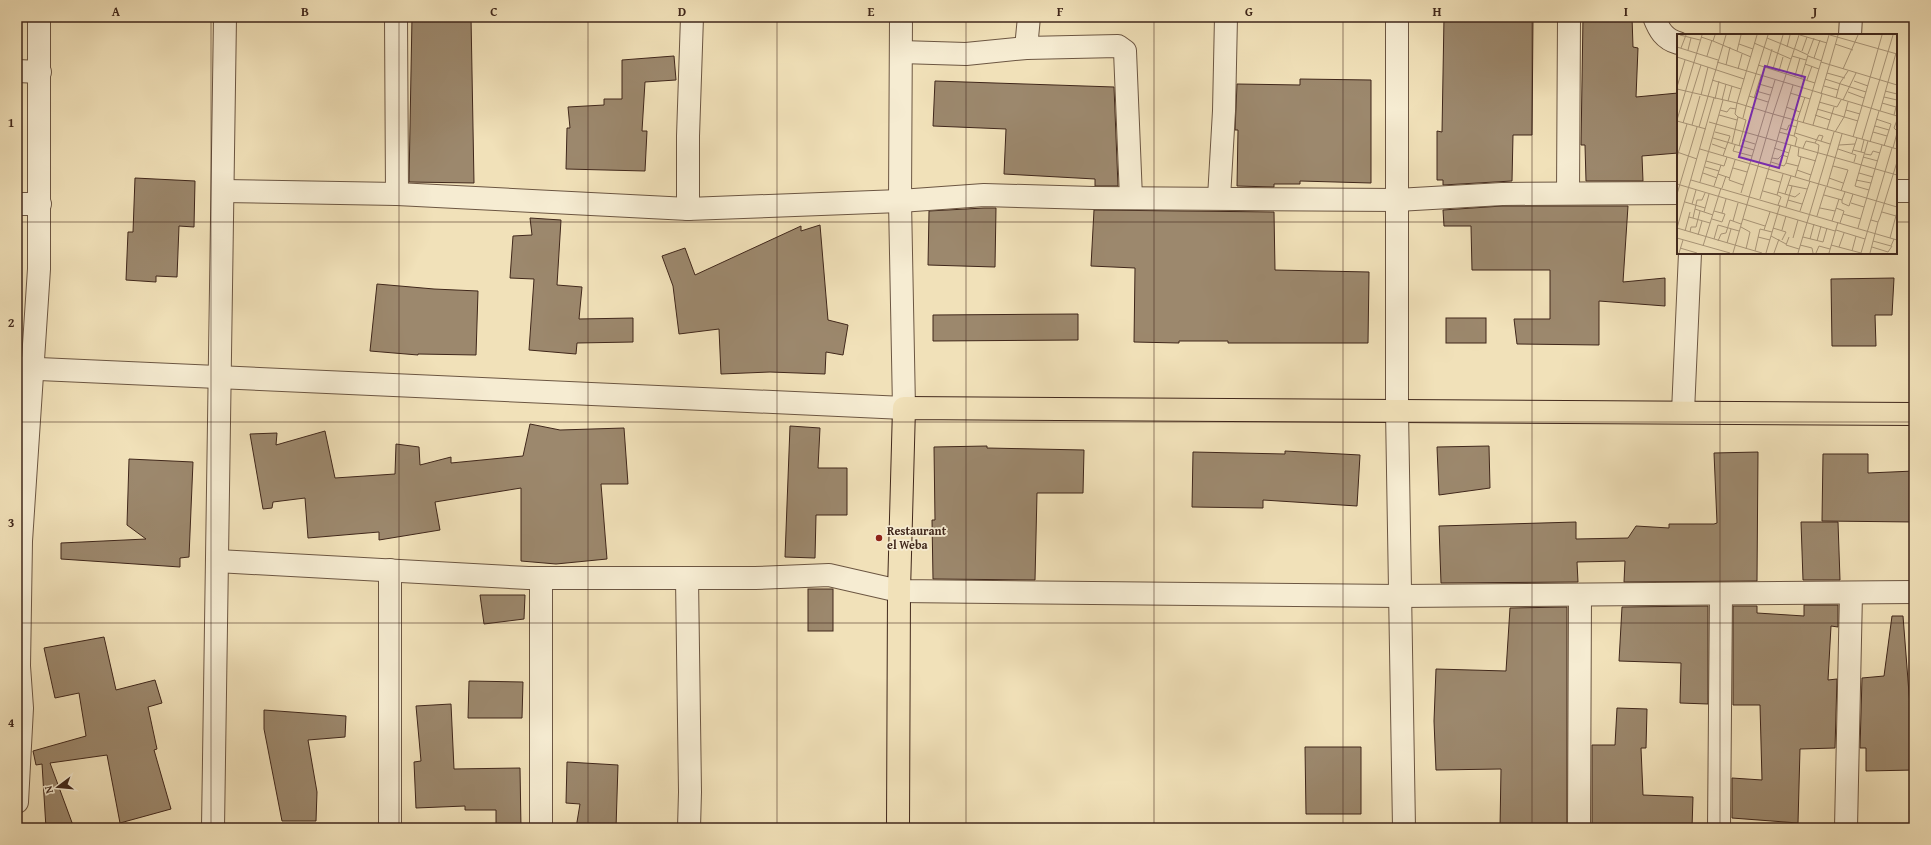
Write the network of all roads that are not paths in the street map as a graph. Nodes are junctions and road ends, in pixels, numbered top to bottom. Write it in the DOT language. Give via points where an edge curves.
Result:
graph roads {
  1 [pos="39,17"];
  2 [pos="225,17"];
  3 [pos="396,17"];
  4 [pos="692,17"];
  5 [pos="901,17"];
  6 [pos="1029,17"];
  7 [pos="1226,17"];
  8 [pos="1397,17"];
  9 [pos="1569,17"];
  10 [pos="1654,17"];
  11 [pos="1851,17"];
  12 [pos="1850,34"];
  13 [pos="1677,43"];
  14 [pos="1026,48"];
  15 [pos="901,52"];
  16 [pos="17,72"];
  17 [pos="40,72"];
  18 [pos="223,191"];
  19 [pos="1897,191"];
  20 [pos="1914,191"];
  21 [pos="1677,193"];
  22 [pos="397,194"];
  23 [pos="1568,194"];
  24 [pos="1131,198"];
  25 [pos="1220,198"];
  26 [pos="1397,200"];
  27 [pos="900,201"];
  28 [pos="17,204"];
  29 [pos="40,204"];
  30 [pos="688,209"];
  31 [pos="1690,254"];
  32 [pos="24,368"];
  33 [pos="220,378"];
  34 [pos="904,408"];
  35 [pos="1397,411"];
  36 [pos="1683,412"];
  37 [pos="1914,414"];
  38 [pos="19,540"];
  39 [pos="218,561"];
  40 [pos="390,570"];
  41 [pos="541,578"];
  42 [pos="687,578"];
  43 [pos="899,591"];
  44 [pos="1914,592"];
  45 [pos="1851,593"];
  46 [pos="1721,594"];
  47 [pos="1580,595"];
  48 [pos="1400,596"];
  49 [pos="18,666"];
  50 [pos="17,802"];
  51 [pos="214,828"];
  52 [pos="390,828"];
  53 [pos="541,828"];
  54 [pos="689,828"];
  55 [pos="898,828"];
  56 [pos="1404,828"];
  57 [pos="1579,828"];
  58 [pos="1720,828"];
  59 [pos="1846,828"];
  1 -- 17 [label="street"];
  2 -- 18 [label="street"];
  3 -- 22 [label="street"];
  4 -- 30 [label="street"];
  5 -- 15 [label="street"];
  6 -- 14 [label="street"];
  7 -- 25 [label="street"];
  8 -- 26 [label="street"];
  9 -- 23 [label="street"];
  10 -- 13 [label="street" via="1660,31 1670,41"];
  11 -- 12 [label="street"];
  14 -- 15 [label="street" via="966,54"];
  14 -- 24 [label="street" via="1118,46 1125,51"];
  15 -- 27 [label="street"];
  16 -- 17 [label="street"];
  17 -- 29 [label="street"];
  18 -- 22 [label="street"];
  18 -- 33 [label="street"];
  19 -- 20 [label="street"];
  21 -- 23 [label="street"];
  22 -- 30 [label="street"];
  23 -- 26 [label="street" via="1502,194"];
  24 -- 25 [label="street"];
  24 -- 27 [label="street" via="984,195"];
  25 -- 26 [label="street"];
  26 -- 35 [label="street"];
  27 -- 30 [label="street"];
  27 -- 34 [label="street"];
  28 -- 29 [label="street"];
  29 -- 32 [label="street" via="39,269"];
  31 -- 36 [label="street"];
  32 -- 33 [label="street"];
  32 -- 38 [label="street"];
  33 -- 34 [label="street"];
  33 -- 39 [label="street"];
  34 -- 35 [label="main road"];
  34 -- 43 [label="main road"];
  35 -- 36 [label="main road"];
  35 -- 48 [label="street"];
  36 -- 37 [label="main road"];
  38 -- 49 [label="street"];
  39 -- 40 [label="street"];
  39 -- 51 [label="street"];
  40 -- 41 [label="street"];
  40 -- 52 [label="street"];
  41 -- 42 [label="street"];
  41 -- 53 [label="street"];
  42 -- 43 [label="street" via="829,575"];
  42 -- 54 [label="street"];
  43 -- 48 [label="street"];
  43 -- 55 [label="main road"];
  44 -- 45 [label="street"];
  45 -- 46 [label="street"];
  45 -- 59 [label="street"];
  46 -- 47 [label="street"];
  46 -- 58 [label="street"];
  47 -- 48 [label="street"];
  47 -- 57 [label="street"];
  48 -- 56 [label="street"];
  49 -- 50 [label="street" via="22,708"];
}
